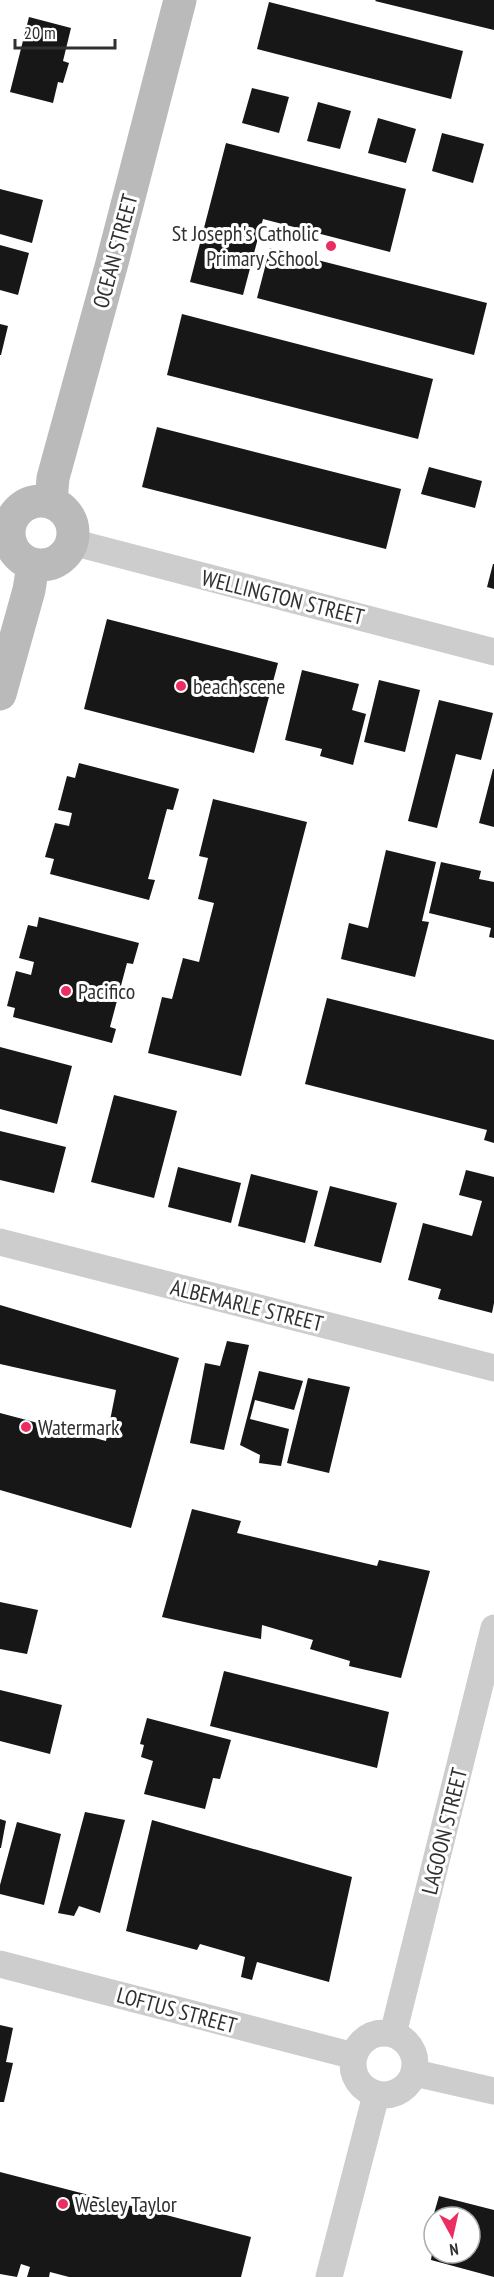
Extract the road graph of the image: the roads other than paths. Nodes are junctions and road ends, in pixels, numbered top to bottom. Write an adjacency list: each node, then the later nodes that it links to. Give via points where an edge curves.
1 (180, 0): 2 (street, OCEAN STREET, via 53,478)
2 (51, 502): 3 (street, via 30,502); 4 (street, via 67,514 74,532)
3 (5, 522): 5 (street, via 15,554)
4 (72, 542): 5 (street, via 62,559 53,564); 6 (street, WELLINGTON STREET)
5 (33, 565): 7 (street)
6 (494, 652)
7 (0, 694)
8 (0, 1242): 9 (street, ALBEMARLE STREET)
9 (494, 1368)
10 (494, 1628): 12 (street, LAGOON STREET)
11 (0, 1964): 13 (street, LOFTUS STREET)
12 (393, 2034): 13 (street, via 369,2037); 14 (street, via 412,2049)
13 (354, 2056): 16 (street, via 357,2080)
14 (415, 2073): 15 (street); 16 (street, via 400,2092)
15 (494, 2091)
16 (376, 2095): 17 (street)
17 (329, 2277)

